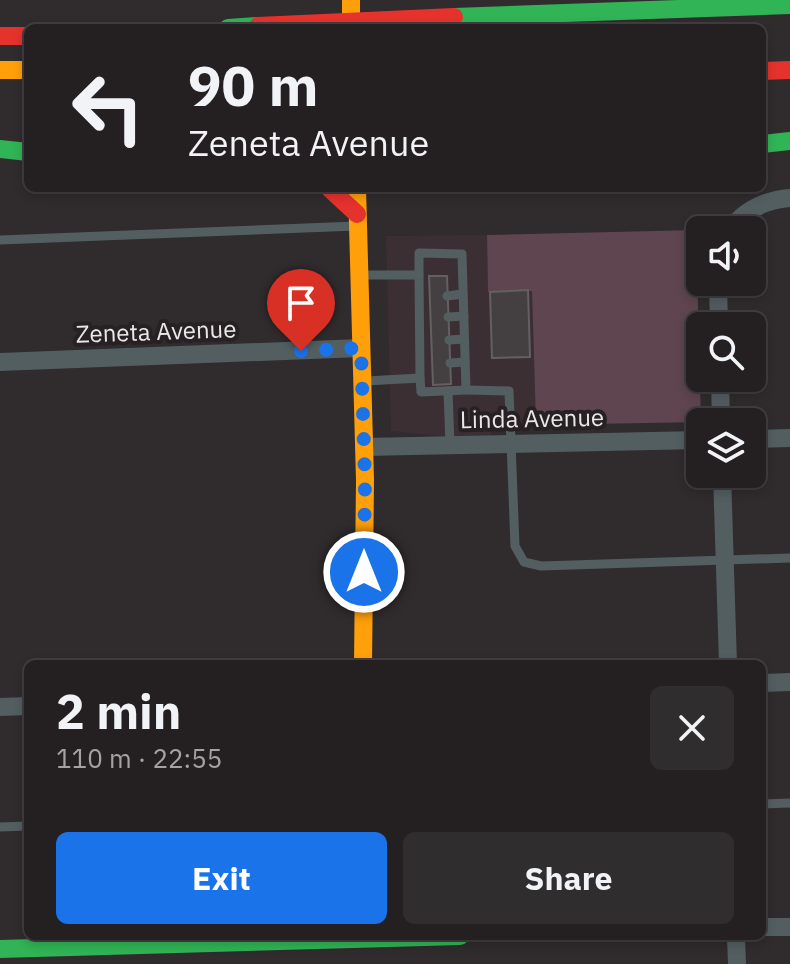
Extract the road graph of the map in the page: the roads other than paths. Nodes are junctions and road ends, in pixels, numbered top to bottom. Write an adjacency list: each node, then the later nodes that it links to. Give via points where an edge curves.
1 (351, 0): 5 (main road)
2 (386, 0): 6 (main road)
3 (790, 5): 4 (main road, bridge)
4 (302, 24)
5 (351, 24)
6 (386, 24)
7 (0, 36): 8 (main road)
8 (24, 36)
9 (0, 70): 10 (main road)
10 (24, 70)
11 (790, 70): 12 (main road)
12 (766, 71)
13 (790, 141): 14 (main road)
14 (766, 144)
15 (0, 149): 16 (main road)
16 (24, 152)
17 (333, 192): 21 (main road)
18 (357, 192): 21 (main road)
19 (790, 198): 20 (street, via 767,202)
20 (742, 216)
21 (358, 220): 22 (lane); 23 (main road)
22 (0, 240)
23 (359, 275): 24 (lane); 35 (main road)
24 (419, 275): 25 (lane, via 419,253 462,254); 30 (lane, via 424,296)
25 (463, 294): 26 (lane); 27 (lane)
26 (447, 296)
27 (464, 316): 28 (lane); 31 (lane)
28 (448, 317)
29 (430, 319): 30 (lane)
30 (419, 320): 34 (lane)
31 (464, 339): 32 (lane); 37 (lane)
32 (449, 340)
33 (431, 342): 34 (lane)
34 (420, 343): 39 (lane)
35 (361, 348): 36 (street, Zeneta Avenue); 42 (main road)
36 (0, 362)
37 (465, 362): 38 (lane); 43 (lane)
38 (450, 363)
39 (420, 364): 40 (lane); 41 (lane)
40 (432, 364)
41 (420, 378): 42 (lane); 44 (lane, via 421,392)
42 (362, 381): 50 (main road)
43 (466, 390): 44 (lane); 48 (lane, via 509,391)
44 (448, 391): 49 (lane)
45 (790, 438): 46 (street)
46 (766, 439)
47 (686, 440): 48 (street, Linda Avenue)
48 (510, 444): 49 (street, Linda Avenue); 53 (lane, via 515,546 524,562 541,566)
49 (450, 445): 50 (street, Linda Avenue)
50 (364, 447): 54 (main road)
51 (722, 488): 53 (street)
52 (790, 558): 53 (lane)
53 (725, 560): 55 (street)
54 (363, 660)
55 (728, 660)
56 (790, 682): 57 (street)
57 (766, 683)
58 (24, 706): 59 (street)
59 (0, 707)
60 (790, 803): 61 (lane)
61 (766, 804)
62 (24, 826): 63 (lane)
63 (0, 827)
64 (766, 927): 65 (street)
65 (790, 927)
66 (401, 940): 68 (main road)
67 (736, 940): 70 (street)
68 (371, 942): 69 (main road)
69 (0, 949)
70 (737, 964)

